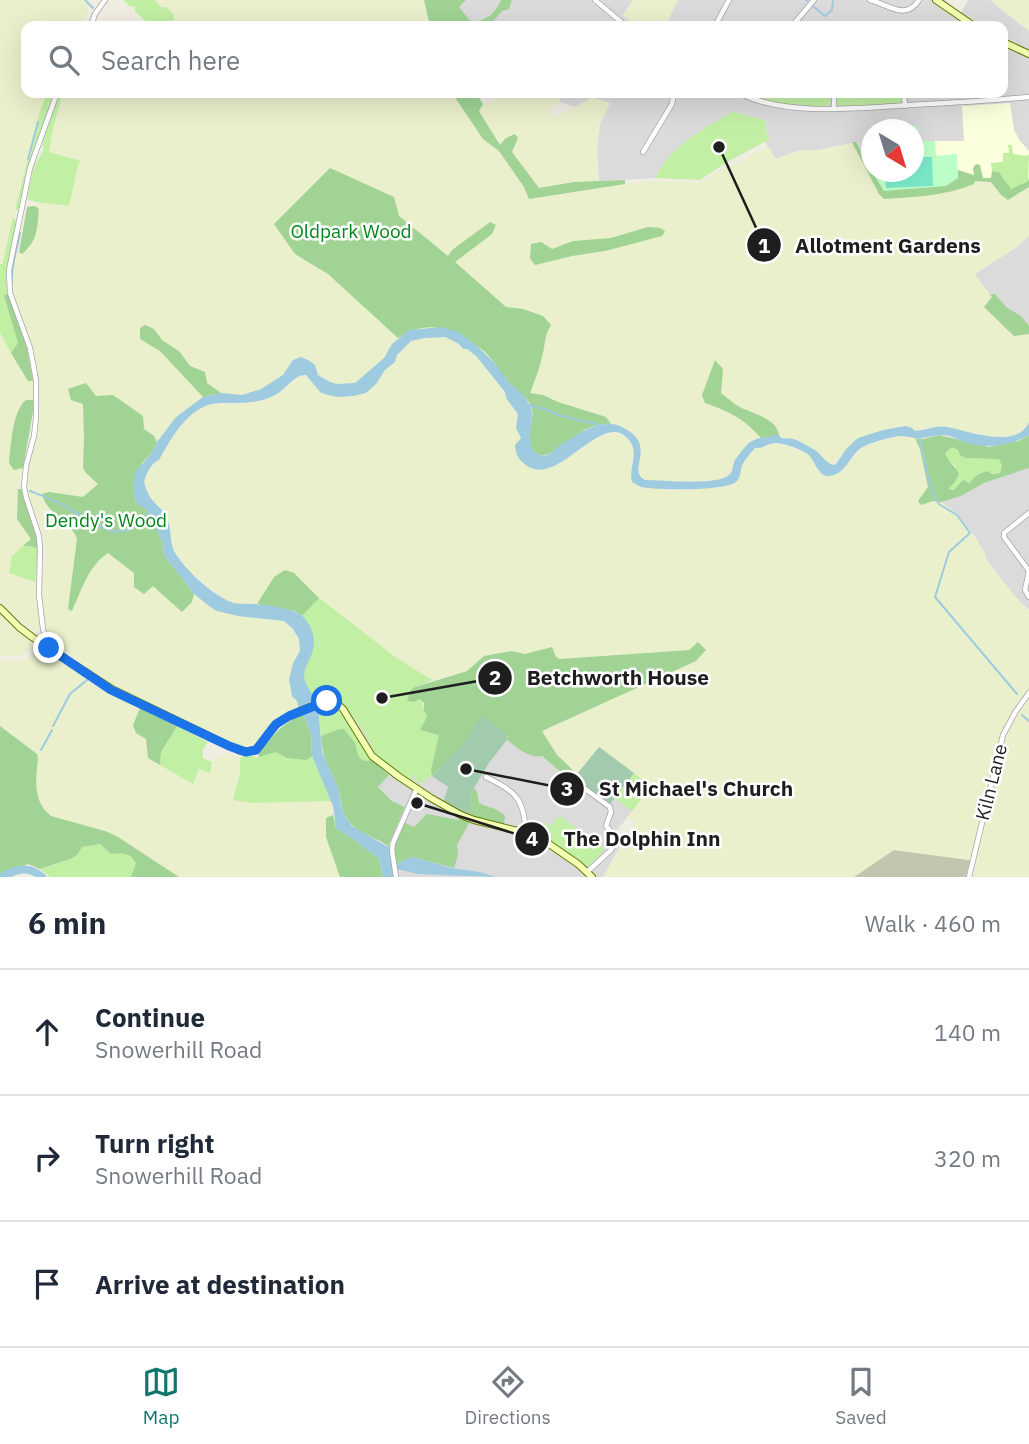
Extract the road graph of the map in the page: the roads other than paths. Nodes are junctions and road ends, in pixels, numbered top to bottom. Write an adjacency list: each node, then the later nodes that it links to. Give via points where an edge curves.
1 (105, 0): 8 (street)
2 (595, 0): 9 (street)
3 (729, 0): 10 (street)
4 (814, 0): 11 (street)
5 (870, 0): 6 (street, via 904,11)
6 (919, 0)
7 (936, 0): 12 (street)
8 (93, 21)
9 (620, 21)
10 (718, 21)
11 (796, 21)
12 (967, 21)
13 (1008, 44): 14 (street)
14 (1029, 54)
15 (1029, 97): 22 (street)
16 (55, 98): 30 (street, via 30,168 9,270 10,293 36,380 34,436 24,487 39,537)
17 (674, 98): 25 (street)
18 (754, 98): 24 (street, via 774,104)
19 (834, 98): 24 (street)
20 (904, 98): 23 (street)
21 (965, 98): 22 (street)
22 (965, 102): 23 (street)
23 (905, 106): 24 (street)
24 (834, 108)
25 (643, 152)
26 (1029, 513): 27 (street, via 1004,534)
27 (1029, 571): 28 (street, via 1025,590)
28 (1029, 597)
29 (0, 608): 31 (street)
30 (43, 629): 31 (street); 32 (street)
31 (32, 637): 32 (street)
32 (49, 648): 36 (street, via 111,690 246,752 256,750 276,724 320,703 335,702 372,756)
33 (1029, 693): 40 (street, Kiln Lane, via 1003,734)
34 (486, 777): 37 (street, via 509,788 516,797 523,807)
35 (570, 787): 38 (street, via 577,783 610,807 606,826 617,838)
36 (417, 789): 37 (street, via 461,815); 39 (street, via 393,843)
37 (526, 833): 38 (street)
38 (589, 874)
39 (396, 877)
40 (969, 877)

